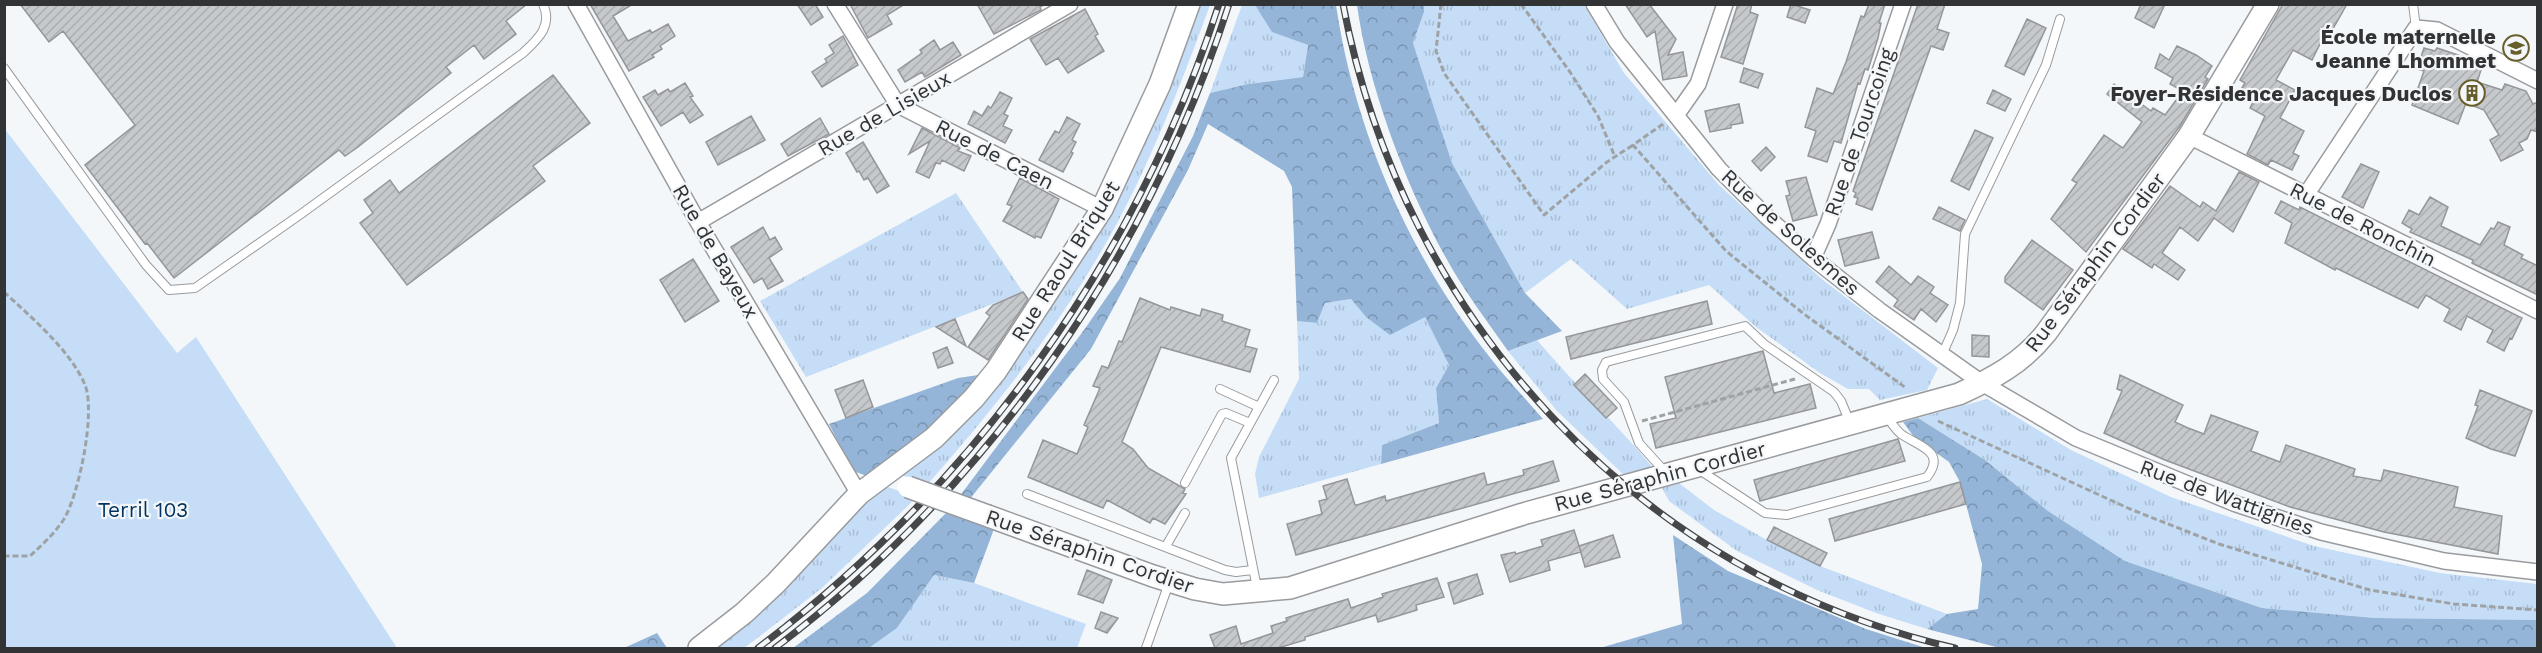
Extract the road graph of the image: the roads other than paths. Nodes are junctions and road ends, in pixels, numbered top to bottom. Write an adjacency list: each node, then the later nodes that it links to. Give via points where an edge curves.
1 (543, 4): 13 (lane, via 546,27 523,53 195,288 181,290 169,290 146,265)
2 (576, 4): 20 (street, Rue de Bayeux)
3 (835, 4): 15 (street)
4 (1070, 4): 15 (street, Rue de Lisieux)
5 (1189, 4): 19 (street, Rue Raoul Briquet, via 1156,95)
6 (1594, 4): 16 (street, Rue de Solesmes, via 1617,42)
7 (1725, 4): 16 (street, via 1698,84)
8 (1903, 4): 21 (street, Rue de Tourcoing)
9 (2268, 4): 17 (street, Rue Séraphin Cordier)
10 (2413, 4): 12 (lane)
11 (2060, 20): 23 (lane, via 2046,65 1965,234 1960,303)
12 (2416, 28): 14 (street, via 2438,30); 18 (street)
13 (4, 68)
14 (2538, 81)
15 (898, 105): 19 (street, Rue de Caen); 20 (street, Rue de Lisieux)
16 (1677, 114): 21 (street, Rue de Solesmes, via 1719,169)
17 (2189, 136): 18 (street, Rue de Ronchin); 25 (street, Rue Séraphin Cordier, via 2034,348)
18 (2306, 195): 22 (street, Rue de Ronchin)
19 (1102, 209): 33 (street, Rue Raoul Briquet, via 996,371 974,398 934,438)
20 (698, 222): 35 (street, Rue de Bayeux)
21 (1813, 258): 23 (street, Rue de Solesmes)
22 (2538, 311)
23 (1942, 355): 25 (street, Rue de Wattignies)
24 (1274, 380): 27 (lane)
25 (1982, 384): 28 (street, Rue Séraphin Cordier); 40 (street, Rue de Wattignies, via 2076,438 2236,504 2321,532 2444,561)
26 (1220, 389): 27 (lane)
27 (1259, 407): 29 (lane)
28 (1884, 415): 30 (street, Rue Séraphin Cordier); 31 (lane, via 1900,433 1931,454 1934,461 1927,477 1775,515 1765,513)
29 (1250, 423): 34 (lane, via 1222,414); 39 (lane, via 1231,458)
30 (1850, 424): 31 (street, Rue Séraphin Cordier); 32 (lane, via 1834,392 1764,344 1745,326 1606,362 1603,379 1624,402 1639,443)
31 (1694, 467): 32 (street, Rue Séraphin Cordier)
32 (1667, 474): 42 (street, Rue Séraphin Cordier, via 1523,514 1290,588)
33 (882, 478): 35 (street, Rue Raoul Briquet); 41 (street, Rue Séraphin Cordier, bridge)
34 (1185, 483)
35 (859, 494): 43 (street, Rue Raoul Briquet, via 776,583)
36 (1027, 494): 38 (lane)
37 (1185, 513): 38 (lane)
38 (1167, 546): 39 (lane, via 1225,570)
39 (1252, 570): 42 (lane)
40 (2538, 572)
41 (1170, 582): 42 (street, Rue Séraphin Cordier, via 1223,594); 44 (lane)
42 (1258, 592)
43 (699, 648)
44 (1146, 648)

